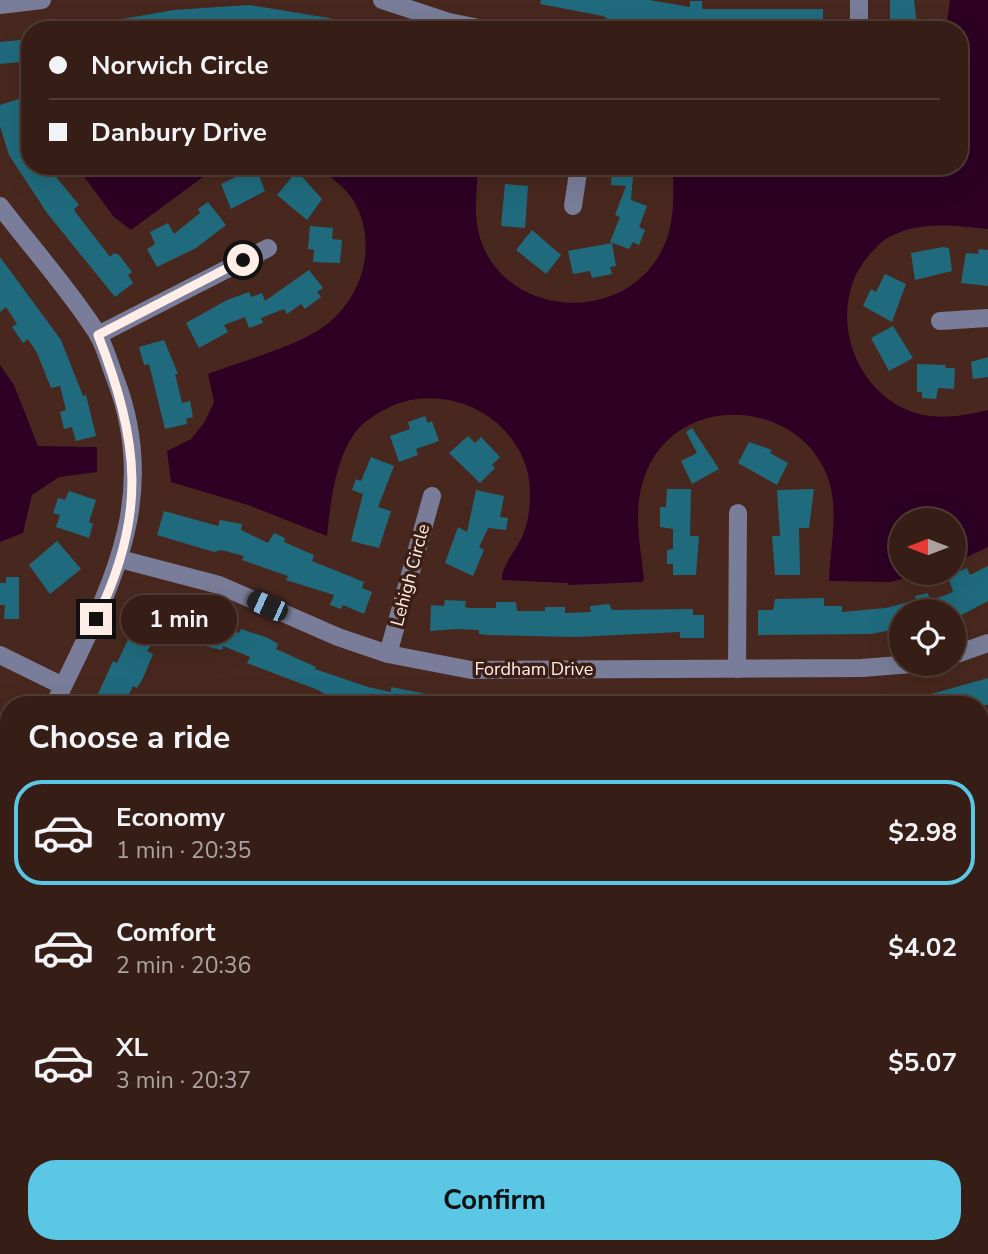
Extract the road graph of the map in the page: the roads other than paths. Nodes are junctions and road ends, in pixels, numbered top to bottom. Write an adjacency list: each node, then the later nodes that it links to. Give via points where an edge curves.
1 (42, 0): 4 (street)
2 (382, 0): 5 (street)
3 (859, 0): 6 (street)
4 (0, 5)
5 (446, 21)
6 (859, 21)
7 (578, 175): 9 (street)
8 (0, 206): 13 (street)
9 (573, 206)
10 (268, 248): 13 (street)
11 (988, 318): 12 (street)
12 (940, 321)
13 (98, 335): 16 (street, via 123,403 131,453 130,510)
14 (432, 496): 19 (street, Lehigh Circle)
15 (738, 513): 22 (street)
16 (120, 559): 19 (street, Fordham Drive, via 219,585); 23 (street, via 107,597)
17 (988, 643): 18 (street)
18 (966, 651)
19 (388, 654): 22 (street, Fordham Drive, via 471,670)
20 (0, 655): 23 (street)
21 (889, 664): 22 (street, Fordham Drive)
22 (737, 669)
23 (63, 686): 24 (street)
24 (58, 696)

